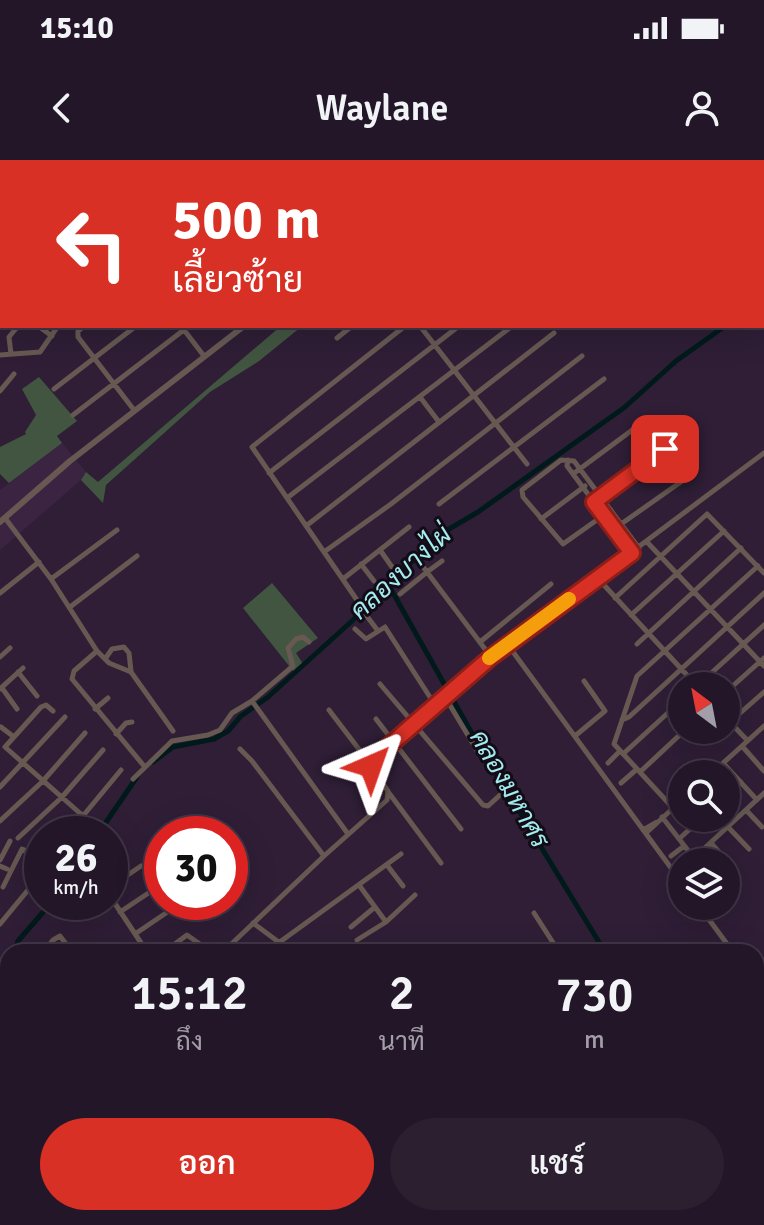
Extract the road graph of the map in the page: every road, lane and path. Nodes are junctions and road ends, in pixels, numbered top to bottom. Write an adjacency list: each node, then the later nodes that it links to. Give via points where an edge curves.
1 (16, 328): 18 (street, via 10,335)
2 (41, 328): 15 (street)
3 (57, 328): 15 (street)
4 (82, 328): 22 (street, via 77,333)
5 (133, 328): 22 (street)
6 (184, 328): 26 (street)
7 (186, 328): 20 (street)
8 (241, 328): 20 (street)
9 (350, 328): 16 (street)
10 (402, 328): 41 (street, via 253,444)
11 (421, 328): 17 (street)
12 (456, 328): 17 (street)
13 (509, 328): 23 (street)
14 (554, 333): 29 (street)
15 (52, 336): 18 (street, via 40,352)
16 (337, 338)
17 (434, 345): 23 (street); 41 (street)
18 (11, 354): 19 (street)
19 (0, 355)
20 (204, 356): 31 (street)
21 (582, 356): 34 (street)
22 (94, 358): 26 (street); 27 (street)
23 (454, 371): 29 (street); 30 (street)
24 (14, 374): 28 (street)
25 (604, 379): 35 (street)
26 (114, 383): 31 (street); 32 (street)
27 (54, 389)
28 (0, 391)
29 (473, 396): 33 (street); 34 (street)
30 (420, 397): 33 (street); 46 (street)
31 (134, 410): 52 (street)
32 (73, 415)
33 (439, 422): 54 (street)
34 (494, 422): 35 (street); 63 (street)
35 (514, 446): 39 (street); 48 (street)
36 (665, 449): 40 (street, via 639,425); 45 (street); 53 (street, via 685,470 685,479)
37 (764, 453): 59 (street)
38 (568, 460): 40 (street); 42 (street); 51 (street, via 522,490)
39 (527, 464)
40 (580, 469): 42 (street); 43 (street)
41 (269, 473): 46 (street)
42 (573, 474): 44 (street)
43 (590, 482): 44 (street); 45 (street)
44 (583, 487): 47 (street); 51 (street)
45 (601, 496): 47 (street); 49 (street)
46 (287, 498): 54 (street)
47 (594, 502): 50 (street)
48 (439, 504)
49 (611, 510): 50 (street); 53 (street)
50 (604, 515): 51 (street, via 563,544); 56 (street)
51 (541, 519)
52 (2, 520): 69 (street)
53 (621, 524): 56 (street); 60 (street)
54 (306, 526): 63 (street)
55 (409, 527): 62 (street)
56 (614, 529): 64 (street)
57 (117, 530): 76 (street)
58 (724, 531): 61 (street); 65 (street, via 707,514); 74 (street)
59 (649, 540): 60 (street); 65 (street)
60 (639, 548): 64 (street)
61 (741, 548): 71 (street); 81 (street)
62 (380, 550): 70 (street); 72 (street)
63 (324, 552): 77 (street)
64 (632, 553): 100 (street)
65 (662, 554): 74 (street); 85 (street)
66 (137, 556): 87 (street)
67 (418, 560): 73 (street)
68 (442, 561): 73 (street)
69 (39, 562): 76 (street); 82 (street)
70 (361, 564): 77 (street); 78 (street)
71 (758, 566): 75 (street); 88 (street)
72 (392, 567)
73 (427, 572): 84 (street); 97 (street)
74 (678, 573): 81 (street); 90 (street)
75 (764, 573)
76 (51, 579): 87 (street)
77 (343, 579): 86 (street)
78 (374, 581)
79 (551, 584): 97 (street)
80 (603, 584): 85 (street)
81 (695, 590): 88 (street); 95 (street)
82 (0, 593)
83 (764, 593): 92 (street)
84 (400, 594)
85 (615, 598): 90 (street)
86 (359, 603)
87 (70, 607): 102 (street)
88 (711, 608): 92 (street); 103 (street)
89 (366, 615): 94 (street)
90 (631, 615): 95 (street)
91 (764, 625): 99 (street)
92 (727, 626): 99 (street); 108 (street)
93 (355, 629): 94 (street, via 366,639)
94 (378, 631): 119 (street, via 385,627)
95 (649, 633): 98 (street); 103 (street)
96 (309, 642): 118 (street, via 303,637 292,642 288,648 293,666)
97 (480, 642): 105 (street)
98 (637, 644)
99 (744, 644): 107 (street); 108 (street, via 697,686)
100 (507, 645): 105 (street); 138 (street)
101 (10, 648): 104 (street)
102 (97, 651): 106 (street); 121 (street, via 72,676)
103 (665, 651): 108 (street); 128 (street, via 637,676)
104 (0, 657)
105 (491, 657): 115 (street)
106 (105, 659): 109 (street); 109 (street, via 112,649 124,647)
107 (763, 662): 111 (street)
108 (680, 668): 128 (street)
109 (131, 672): 133 (street)
110 (584, 681): 138 (street, via 605,711)
111 (740, 681)
112 (380, 684): 130 (street)
113 (1, 689): 116 (street, via 21,670); 120 (street)
114 (764, 692): 124 (street)
115 (449, 694): 119 (street); 148 (street)
116 (37, 696)
117 (108, 698): 121 (street)
118 (254, 704): 154 (street, via 232,713 217,732 172,741); 181 (street)
119 (435, 705): 130 (street)
120 (17, 709)
121 (95, 709): 137 (street)
122 (329, 710): 153 (street)
123 (53, 711): 139 (street, via 41,707)
124 (740, 711)
125 (668, 712): 149 (street)
126 (65, 717): 152 (street)
127 (376, 719): 142 (street)
128 (621, 720): 149 (street, via 613,742)
129 (132, 722): 137 (street)
130 (414, 723): 142 (street); 165 (street, via 484,806)
131 (764, 726): 134 (street)
132 (1, 727): 139 (street)
133 (173, 731)
134 (758, 731): 140 (street); 141 (street)
135 (85, 733): 159 (street)
136 (740, 733): 141 (street)
137 (116, 734): 154 (street)
138 (575, 736): 177 (street)
139 (14, 737): 146 (street)
140 (764, 738)
141 (747, 740): 144 (street)
142 (394, 741): 153 (street); 176 (street)
143 (669, 744): 156 (street)
144 (742, 746): 150 (street); 157 (street)
145 (240, 749): 193 (street)
146 (3, 750): 152 (street)
147 (103, 750): 166 (street)
148 (478, 752)
149 (622, 753): 151 (street); 156 (street)
150 (726, 760)
151 (608, 763)
152 (24, 764): 159 (street); 162 (street)
153 (371, 765): 163 (street)
154 (144, 766): 158 (street)
155 (121, 770): 171 (street)
156 (638, 770): 161 (street); 168 (street)
157 (764, 771)
158 (133, 779)
159 (43, 781): 166 (street); 174 (street)
160 (741, 782): 167 (street)
161 (621, 783)
162 (0, 787)
163 (389, 793): 181 (street, via 385,803); 195 (street)
164 (764, 794): 167 (street)
165 (500, 795)
166 (62, 797): 171 (street); 182 (street)
167 (757, 800): 169 (street)
168 (668, 803)
169 (746, 810): 172 (street); 175 (street)
170 (668, 812): 173 (street)
171 (82, 815)
172 (740, 816)
173 (660, 819): 177 (street); 183 (street)
174 (0, 821)
175 (762, 827)
176 (461, 829)
177 (645, 832): 196 (street)
178 (687, 832): 183 (street)
179 (722, 832): 185 (street)
180 (733, 832): 190 (street)
181 (348, 834): 193 (street)
182 (18, 838)
183 (679, 839): 186 (street)
184 (10, 841): 194 (street)
185 (711, 842): 188 (street); 189 (street)
186 (684, 846): 187 (street)
187 (681, 848)
188 (706, 848)
189 (716, 848)
190 (749, 849)
191 (24, 850): 202 (street)
192 (401, 854): 197 (street)
193 (324, 856): 211 (street)
194 (0, 860)
195 (441, 863)
196 (668, 864)
197 (387, 865): 200 (street); 201 (street)
198 (141, 866): 199 (street)
199 (128, 875)
200 (359, 885): 205 (street); 216 (street)
201 (403, 886)
202 (3, 887)
203 (24, 895): 212 (street)
204 (415, 895): 210 (street)
205 (375, 907): 210 (street); 213 (street)
206 (534, 913): 223 (street)
207 (125, 920): 214 (street)
208 (156, 920): 214 (street)
209 (709, 920): 224 (street)
210 (386, 922): 215 (street)
211 (253, 923): 216 (street); 222 (street)
212 (0, 924)
213 (351, 927)
214 (135, 934): 219 (street)
215 (357, 940)
216 (279, 943)
217 (50, 944): 218 (street, via 60,936)
218 (66, 944)
219 (142, 944)
220 (175, 944): 221 (street, via 187,935)
221 (200, 944)
222 (231, 944)
223 (554, 944)
224 (727, 944)

